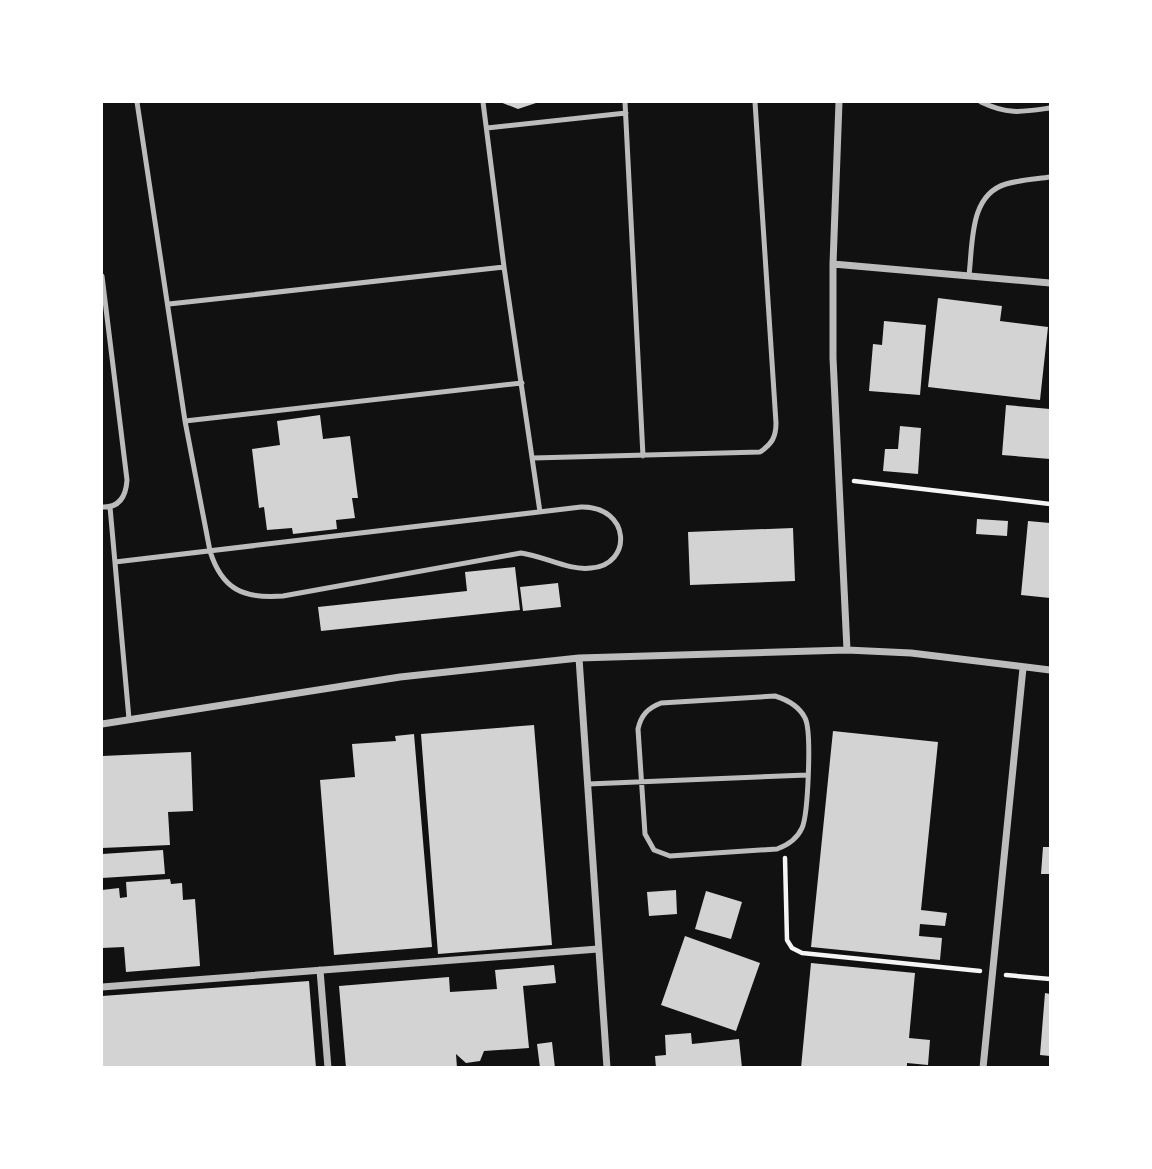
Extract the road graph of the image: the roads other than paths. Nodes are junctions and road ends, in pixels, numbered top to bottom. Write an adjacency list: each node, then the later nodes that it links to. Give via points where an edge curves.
1 (137, 102): 16 (lane)
2 (483, 102): 9 (lane)
3 (625, 102): 8 (lane)
4 (755, 102): 19 (lane, via 776,435 760,452)
5 (839, 102): 11 (street)
6 (981, 102): 7 (lane, via 1016,113)
7 (1051, 107)
8 (626, 113): 9 (lane); 19 (lane)
9 (487, 128): 12 (lane)
10 (1051, 177): 13 (lane, via 1004,184 989,193 978,207)
11 (833, 264): 13 (street); 26 (street)
12 (504, 267): 16 (lane); 17 (lane)
13 (969, 275): 15 (street)
14 (102, 276): 22 (lane, via 127,480 126,493)
15 (1051, 283)
16 (169, 304): 18 (lane)
17 (522, 383): 18 (lane); 20 (lane)
18 (185, 421): 24 (lane)
19 (643, 456): 20 (lane)
20 (533, 458): 23 (lane)
21 (102, 507): 22 (lane)
22 (110, 508): 25 (lane)
23 (540, 512): 24 (lane); 24 (lane, via 594,507 607,512 616,521 619,547 612,559 588,569 536,555 508,554 258,598 233,589 216,570)
24 (210, 551): 25 (lane)
25 (115, 562): 30 (lane)
26 (847, 650): 27 (street); 28 (street, via 911,653)
27 (579, 658): 30 (street, via 400,677); 34 (street)
28 (1023, 668): 29 (street); 40 (street)
29 (1051, 670)
30 (128, 719): 31 (street)
31 (102, 724)
32 (807, 775): 33 (lane); 33 (lane, via 803,826 785,846 670,856 654,850 645,834); 33 (lane, via 809,728 805,717 792,703 775,696 653,706 638,729)
33 (642, 782): 34 (lane)
34 (588, 784): 35 (street)
35 (598, 949): 36 (street); 39 (street)
36 (320, 970): 37 (street); 38 (street)
37 (102, 987)
38 (328, 1068)
39 (607, 1068)
40 (983, 1068)

